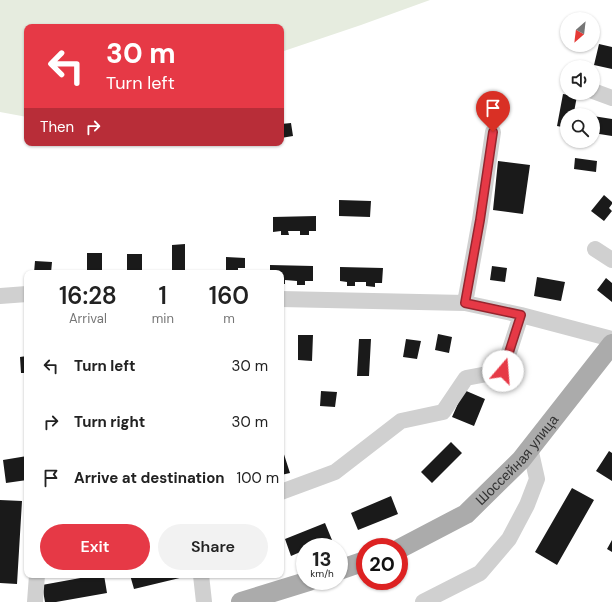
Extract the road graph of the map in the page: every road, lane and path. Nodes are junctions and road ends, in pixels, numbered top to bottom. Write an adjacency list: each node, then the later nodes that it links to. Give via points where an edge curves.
1 (600, 94): 2 (street)
2 (612, 98)
3 (493, 132): 9 (street)
4 (595, 249): 5 (street)
5 (612, 260)
6 (24, 294): 7 (street)
7 (0, 296)
8 (284, 299): 9 (street)
9 (465, 303): 10 (street)
10 (521, 315): 11 (street); 14 (street, via 503,371 466,378 443,412 401,421 335,472)
11 (612, 339)
12 (612, 344): 13 (main road, Шоссейная улица)
13 (530, 448): 15 (main road, Шоссейная улица, via 466,514); 22 (street, via 537,479 527,506 509,540 480,573)
14 (284, 491)
15 (408, 544)
16 (41, 578): 19 (street)
17 (201, 578): 20 (street)
18 (296, 585): 21 (main road)
19 (35, 602)
20 (204, 602)
21 (241, 602)
22 (423, 602)

